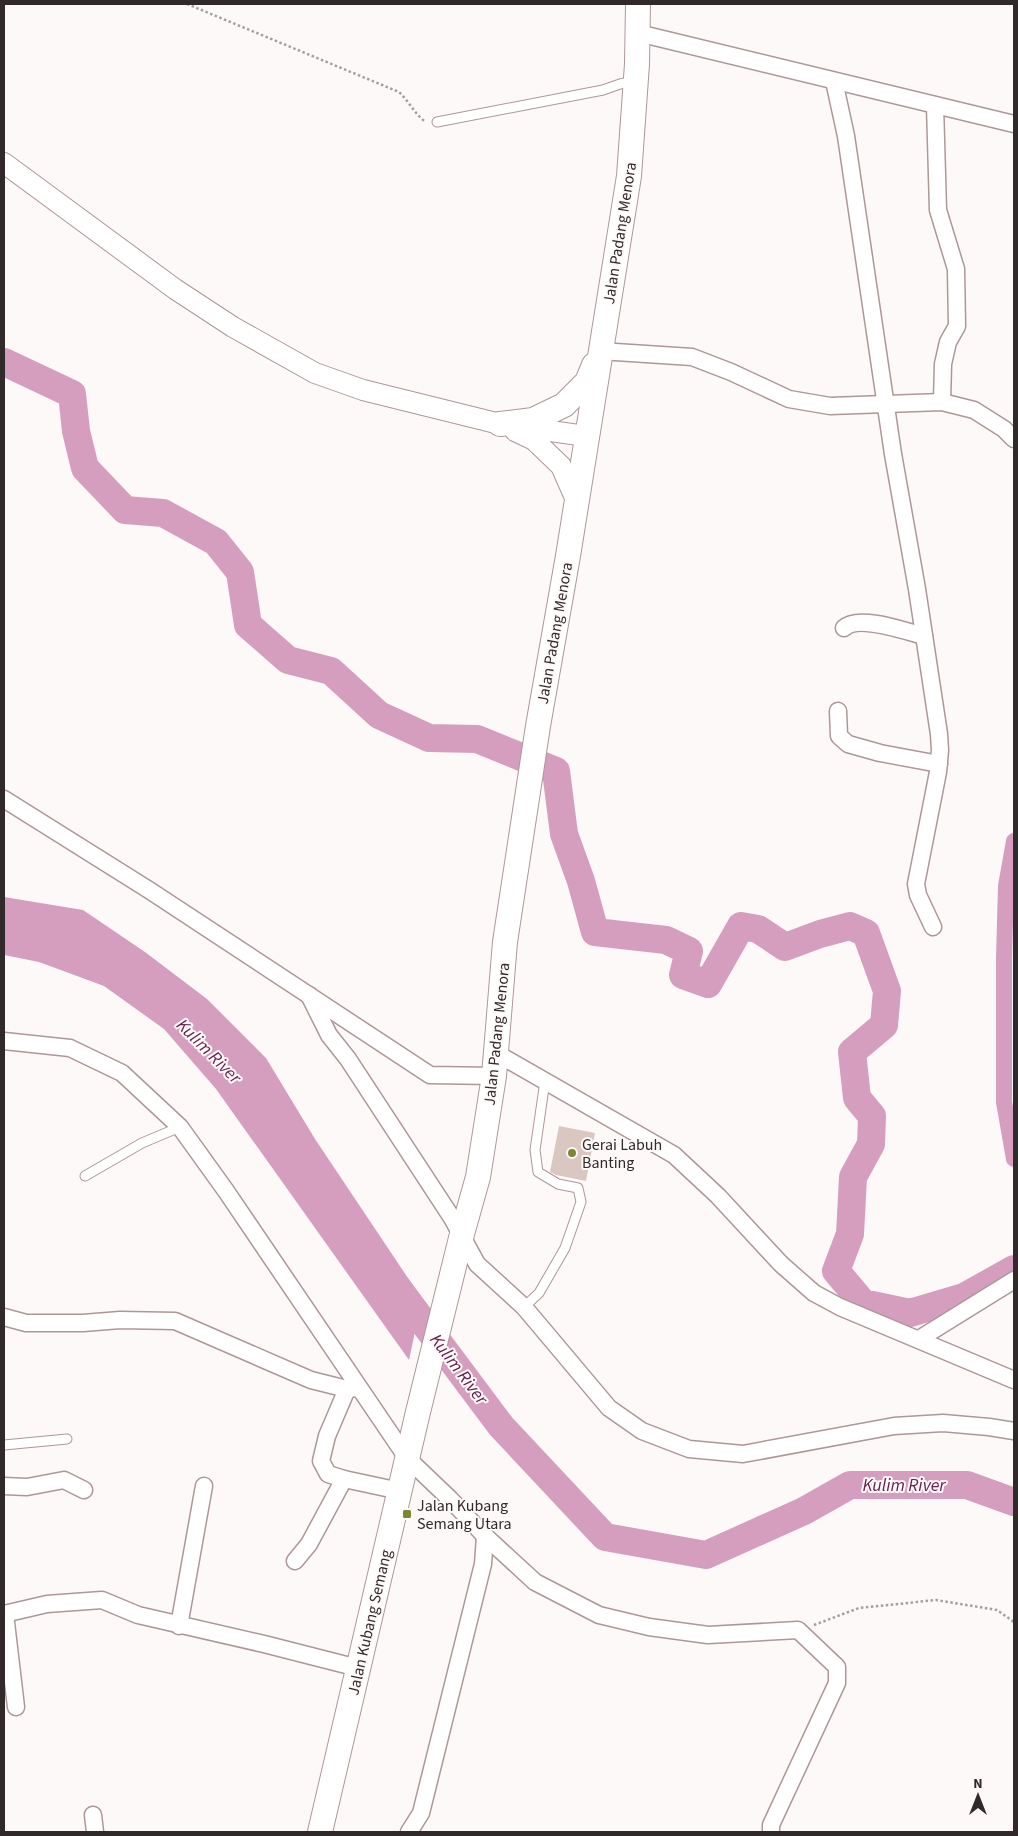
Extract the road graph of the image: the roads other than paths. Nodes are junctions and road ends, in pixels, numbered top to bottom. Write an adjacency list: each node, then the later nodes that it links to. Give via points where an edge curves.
1 (638, 4): 2 (main road, Jalan Padang Menora)
2 (638, 33): 3 (street); 4 (main road, Jalan Padang Menora)
3 (834, 80): 5 (street); 11 (street, via 846,136)
4 (636, 81): 6 (lane); 9 (main road, Jalan Padang Menora, via 629,176)
5 (935, 105): 7 (street); 10 (street, via 938,210 956,269 957,326 948,342 943,364)
6 (437, 122)
7 (1014, 124)
8 (4, 163): 12 (street, via 175,289 233,327 315,373 363,390)
9 (600, 351): 11 (street, via 692,357 789,399 830,406); 12 (main road, via 587,382 564,405 533,420); 13 (main road, Jalan Padang Menora)
10 (942, 402): 11 (street); 14 (street, via 974,410)
11 (886, 403): 17 (street)
12 (500, 424): 13 (street); 15 (street, via 534,440 561,466)
13 (586, 436): 15 (main road, Jalan Padang Menora)
14 (1014, 439)
15 (576, 500): 24 (main road, Jalan Padang Menora, via 506,942)
16 (844, 628): 17 (street, via 861,622)
17 (924, 636): 19 (street, via 939,734)
18 (838, 711): 19 (street, via 839,736 848,744)
19 (939, 764): 21 (street, via 916,884)
20 (4, 799): 22 (street)
21 (933, 927)
22 (309, 995): 25 (street, via 430,1075); 29 (street, via 330,1035)
23 (5, 1044): 27 (street, via 70,1048 122,1073)
24 (496, 1053): 25 (main road, Jalan Padang Menora); 26 (street)
25 (494, 1076): 29 (main road, Jalan Padang Menora, via 478,1177)
26 (545, 1081): 31 (lane, via 534,1150 538,1172 558,1184 578,1188 581,1202 565,1248 539,1294); 33 (street, via 674,1155 814,1294)
27 (180, 1127): 28 (lane, via 142,1142); 35 (street, via 226,1191)
28 (86, 1176)
29 (462, 1234): 31 (street, via 477,1264); 36 (main road, Jalan Padang Menora)
30 (1014, 1280): 33 (street)
31 (524, 1307): 37 (street, via 609,1408 642,1431 689,1449 743,1454 894,1426 944,1423)
32 (4, 1317): 35 (street, via 26,1324 120,1320 175,1322 311,1380)
33 (919, 1339): 34 (street)
34 (1014, 1380)
35 (353, 1388): 40 (street); 41 (street, via 327,1436 321,1461 328,1474)
36 (418, 1412): 40 (main road, Jalan Kubang Semang)
37 (1014, 1431)
38 (67, 1439): 39 (lane)
39 (4, 1445)
40 (407, 1458): 45 (main road, Jalan Kubang Semang); 46 (street)
41 (344, 1479): 45 (street); 47 (street, via 309,1544)
42 (4, 1486): 44 (street, via 27,1487 64,1480)
43 (204, 1486): 49 (street)
44 (84, 1490)
45 (400, 1491): 50 (main road, Jalan Kubang Semang)
46 (485, 1536): 55 (street, via 483,1564 420,1813); 56 (street, via 535,1582 598,1615 708,1635 798,1630 837,1667 837,1683)
47 (295, 1561)
48 (4, 1614): 49 (street, via 47,1604 102,1600 138,1615); 51 (street)
49 (179, 1626): 50 (street)
50 (358, 1668): 54 (main road, Jalan Kubang Semang)
51 (16, 1707)
52 (93, 1815): 53 (street)
53 (95, 1832)
54 (320, 1832)
55 (409, 1832)
56 (771, 1832)

